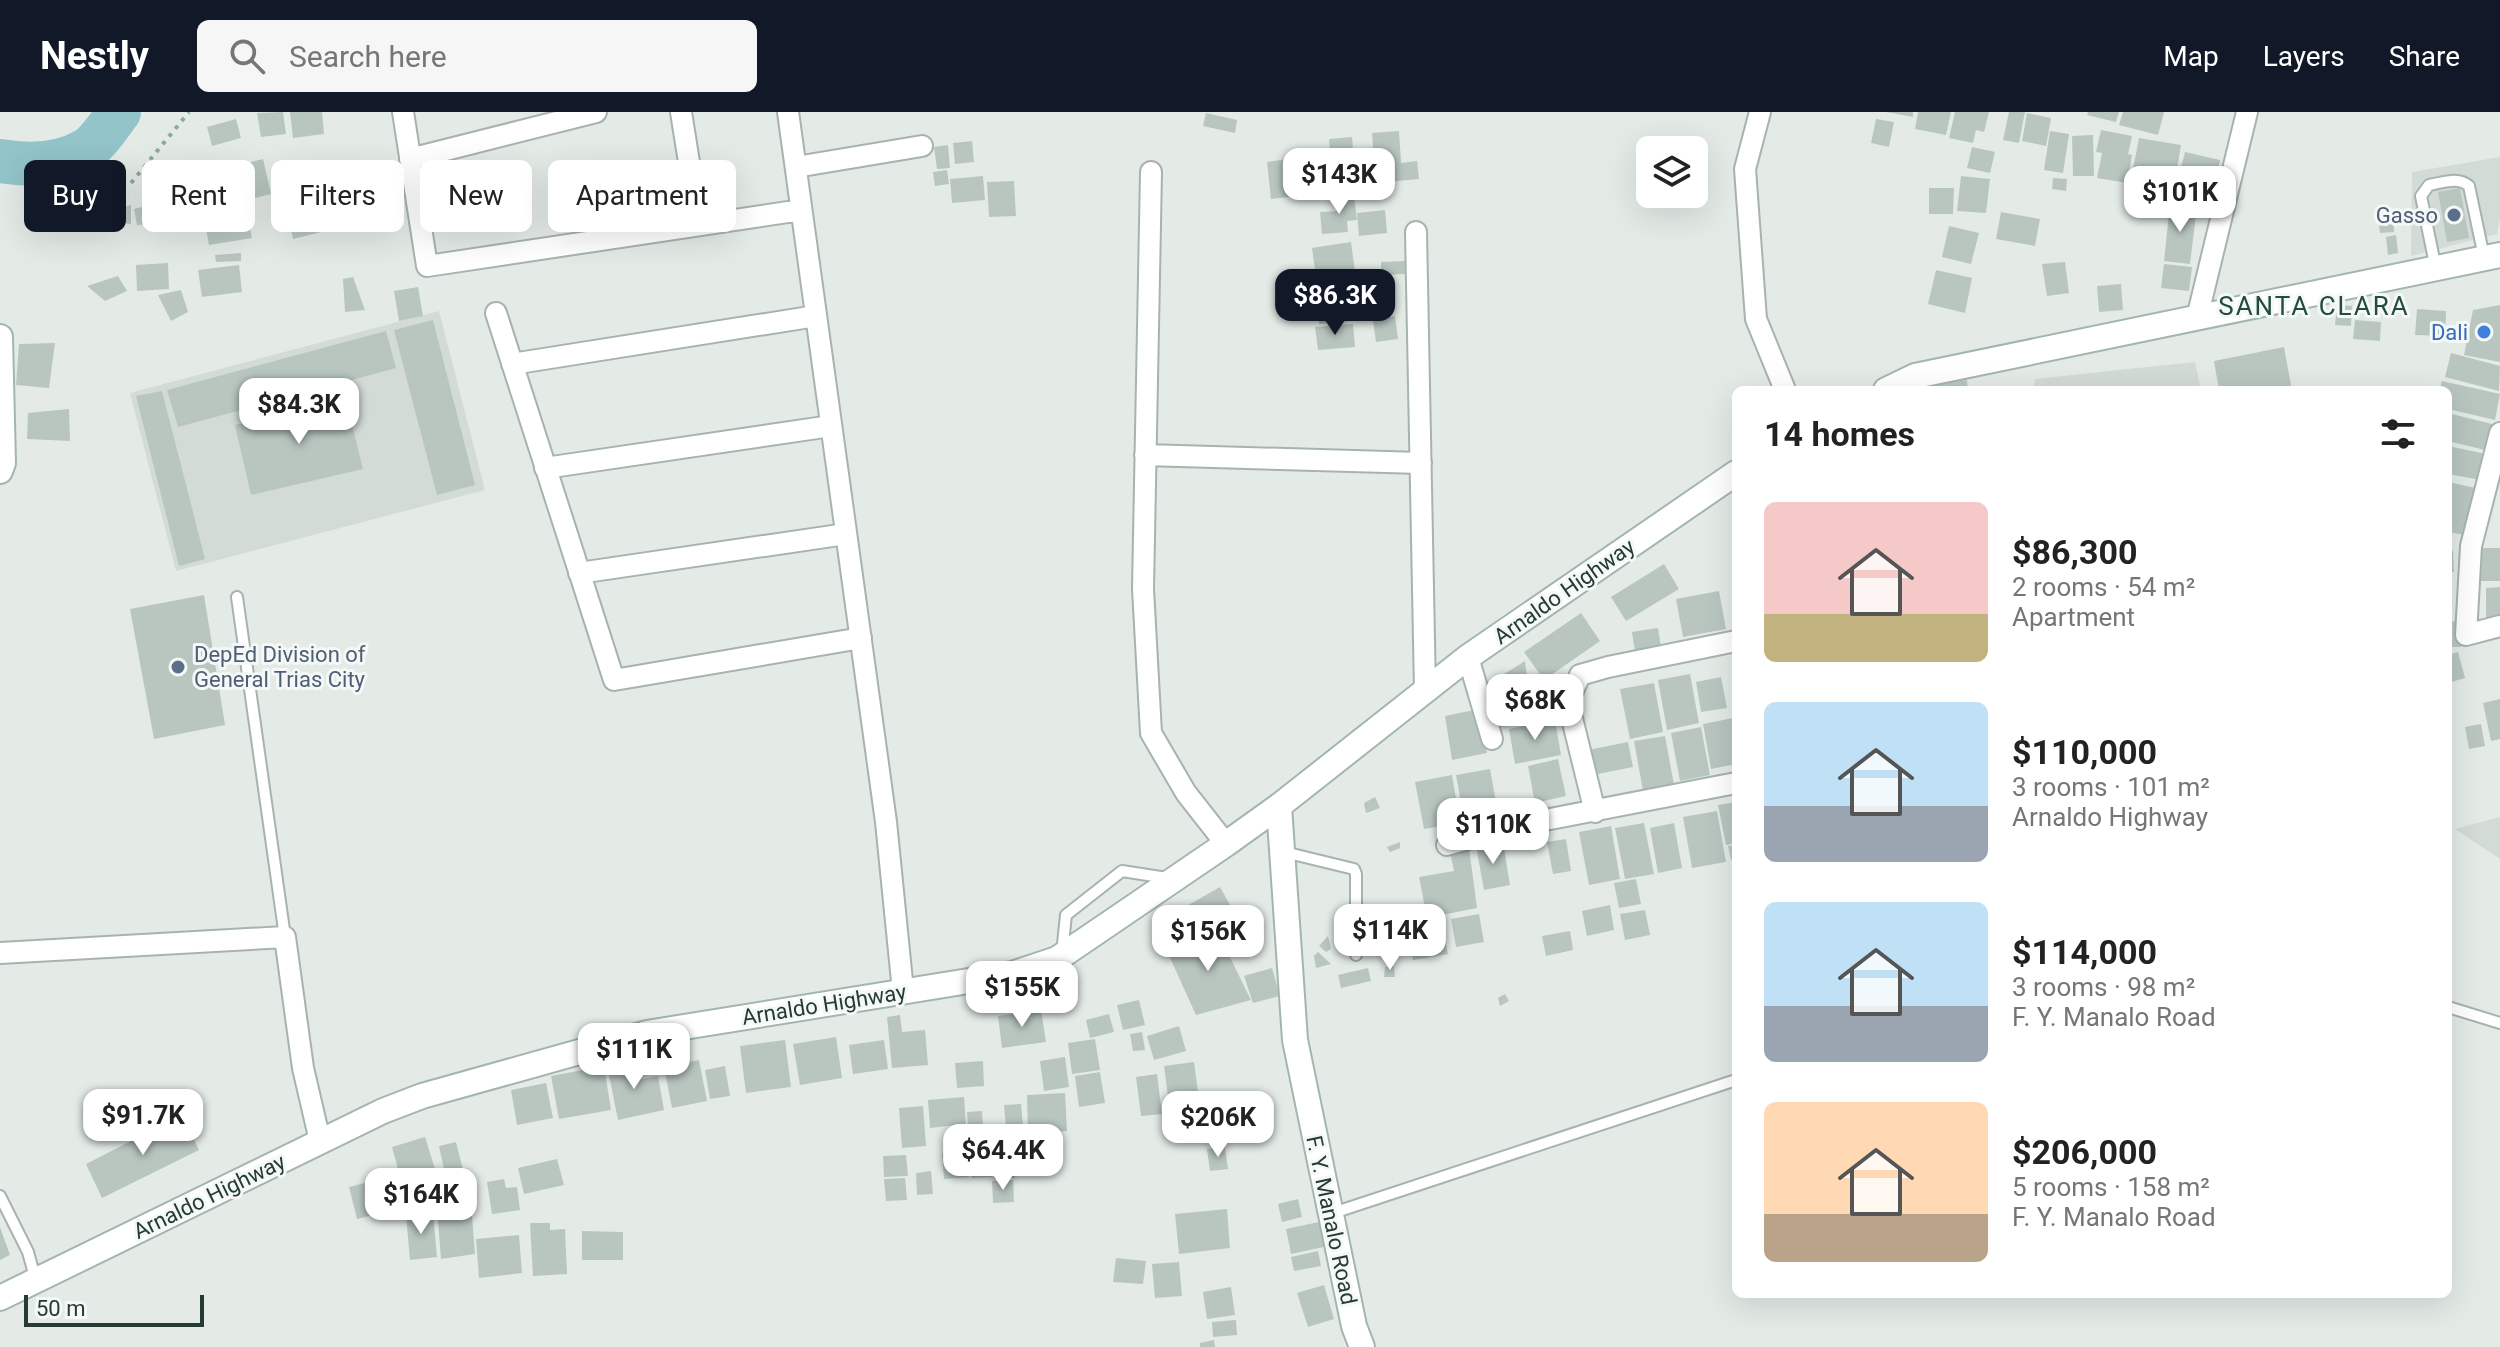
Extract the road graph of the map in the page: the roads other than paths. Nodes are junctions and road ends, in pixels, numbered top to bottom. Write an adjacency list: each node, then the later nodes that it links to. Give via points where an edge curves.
1 (403, 112): 8 (street)
2 (596, 112): 8 (street)
3 (681, 112): 9 (street)
4 (788, 112): 10 (street)
5 (1760, 112): 23 (street, via 1745,169 1756,319)
6 (2247, 112): 20 (street)
7 (922, 146): 10 (street)
8 (410, 159): 14 (street, via 427,266)
9 (689, 160)
10 (796, 167): 12 (street)
11 (1151, 172): 27 (street)
12 (801, 210): 13 (street); 19 (street)
13 (736, 220)
14 (653, 232)
15 (1416, 232): 28 (street)
16 (2492, 257): 17 (main road); 17 (lane, via 2469,186 2456,180 2429,185 2421,196)
17 (2436, 269): 20 (main road)
18 (496, 313): 22 (street)
19 (816, 316): 22 (street); 25 (street)
20 (2197, 318): 24 (main road, via 1915,376)
21 (0, 337): 30 (main road)
22 (512, 364): 29 (street)
23 (1783, 386)
24 (1894, 386)
25 (831, 426): 29 (street); 32 (street)
26 (2500, 433): 35 (street, via 2471,546 2466,635)
27 (1145, 455): 28 (street); 44 (street, via 1143,589 1151,733 1186,793)
28 (1421, 463): 39 (street)
29 (545, 468): 33 (street)
30 (0, 471)
31 (1732, 476): 38 (main road, Arnaldo Highway)
32 (846, 534): 33 (street); 36 (street)
33 (579, 573): 36 (street, via 614,680)
34 (237, 597): 48 (lane)
35 (2500, 626)
36 (861, 638): 52 (street)
37 (1732, 642): 43 (street, via 1580,675 1568,702)
38 (1468, 657): 39 (main road, Arnaldo Highway); 40 (street)
39 (1425, 691): 42 (main road, Arnaldo Highway)
40 (1492, 739)
41 (1732, 784): 43 (street)
42 (1279, 806): 44 (main road, Arnaldo Highway); 46 (main road, F. Y. Manalo Road)
43 (1595, 812): 45 (street)
44 (1226, 844): 47 (main road, Arnaldo Highway)
45 (1447, 845)
46 (1282, 852): 51 (lane, via 1354,869); 58 (main road, F. Y. Manalo Road, via 1295,1040)
47 (1173, 879): 50 (main road, Arnaldo Highway); 50 (lane, via 1122,871 1066,915)
48 (285, 937): 49 (street); 56 (street, via 303,1068)
49 (0, 953)
50 (1062, 955): 52 (main road, Arnaldo Highway, via 1012,974)
51 (1356, 955)
52 (903, 991): 56 (main road, Arnaldo Highway, via 647,1033 422,1096)
53 (2452, 1008): 54 (lane)
54 (2500, 1023)
55 (1732, 1081): 58 (lane)
56 (320, 1141): 59 (main road, Arnaldo Highway)
57 (0, 1196): 59 (lane)
58 (1331, 1214): 61 (main road, F. Y. Manalo Road)
59 (36, 1281): 60 (main road, Arnaldo Highway)
60 (0, 1298)
61 (1362, 1347)

